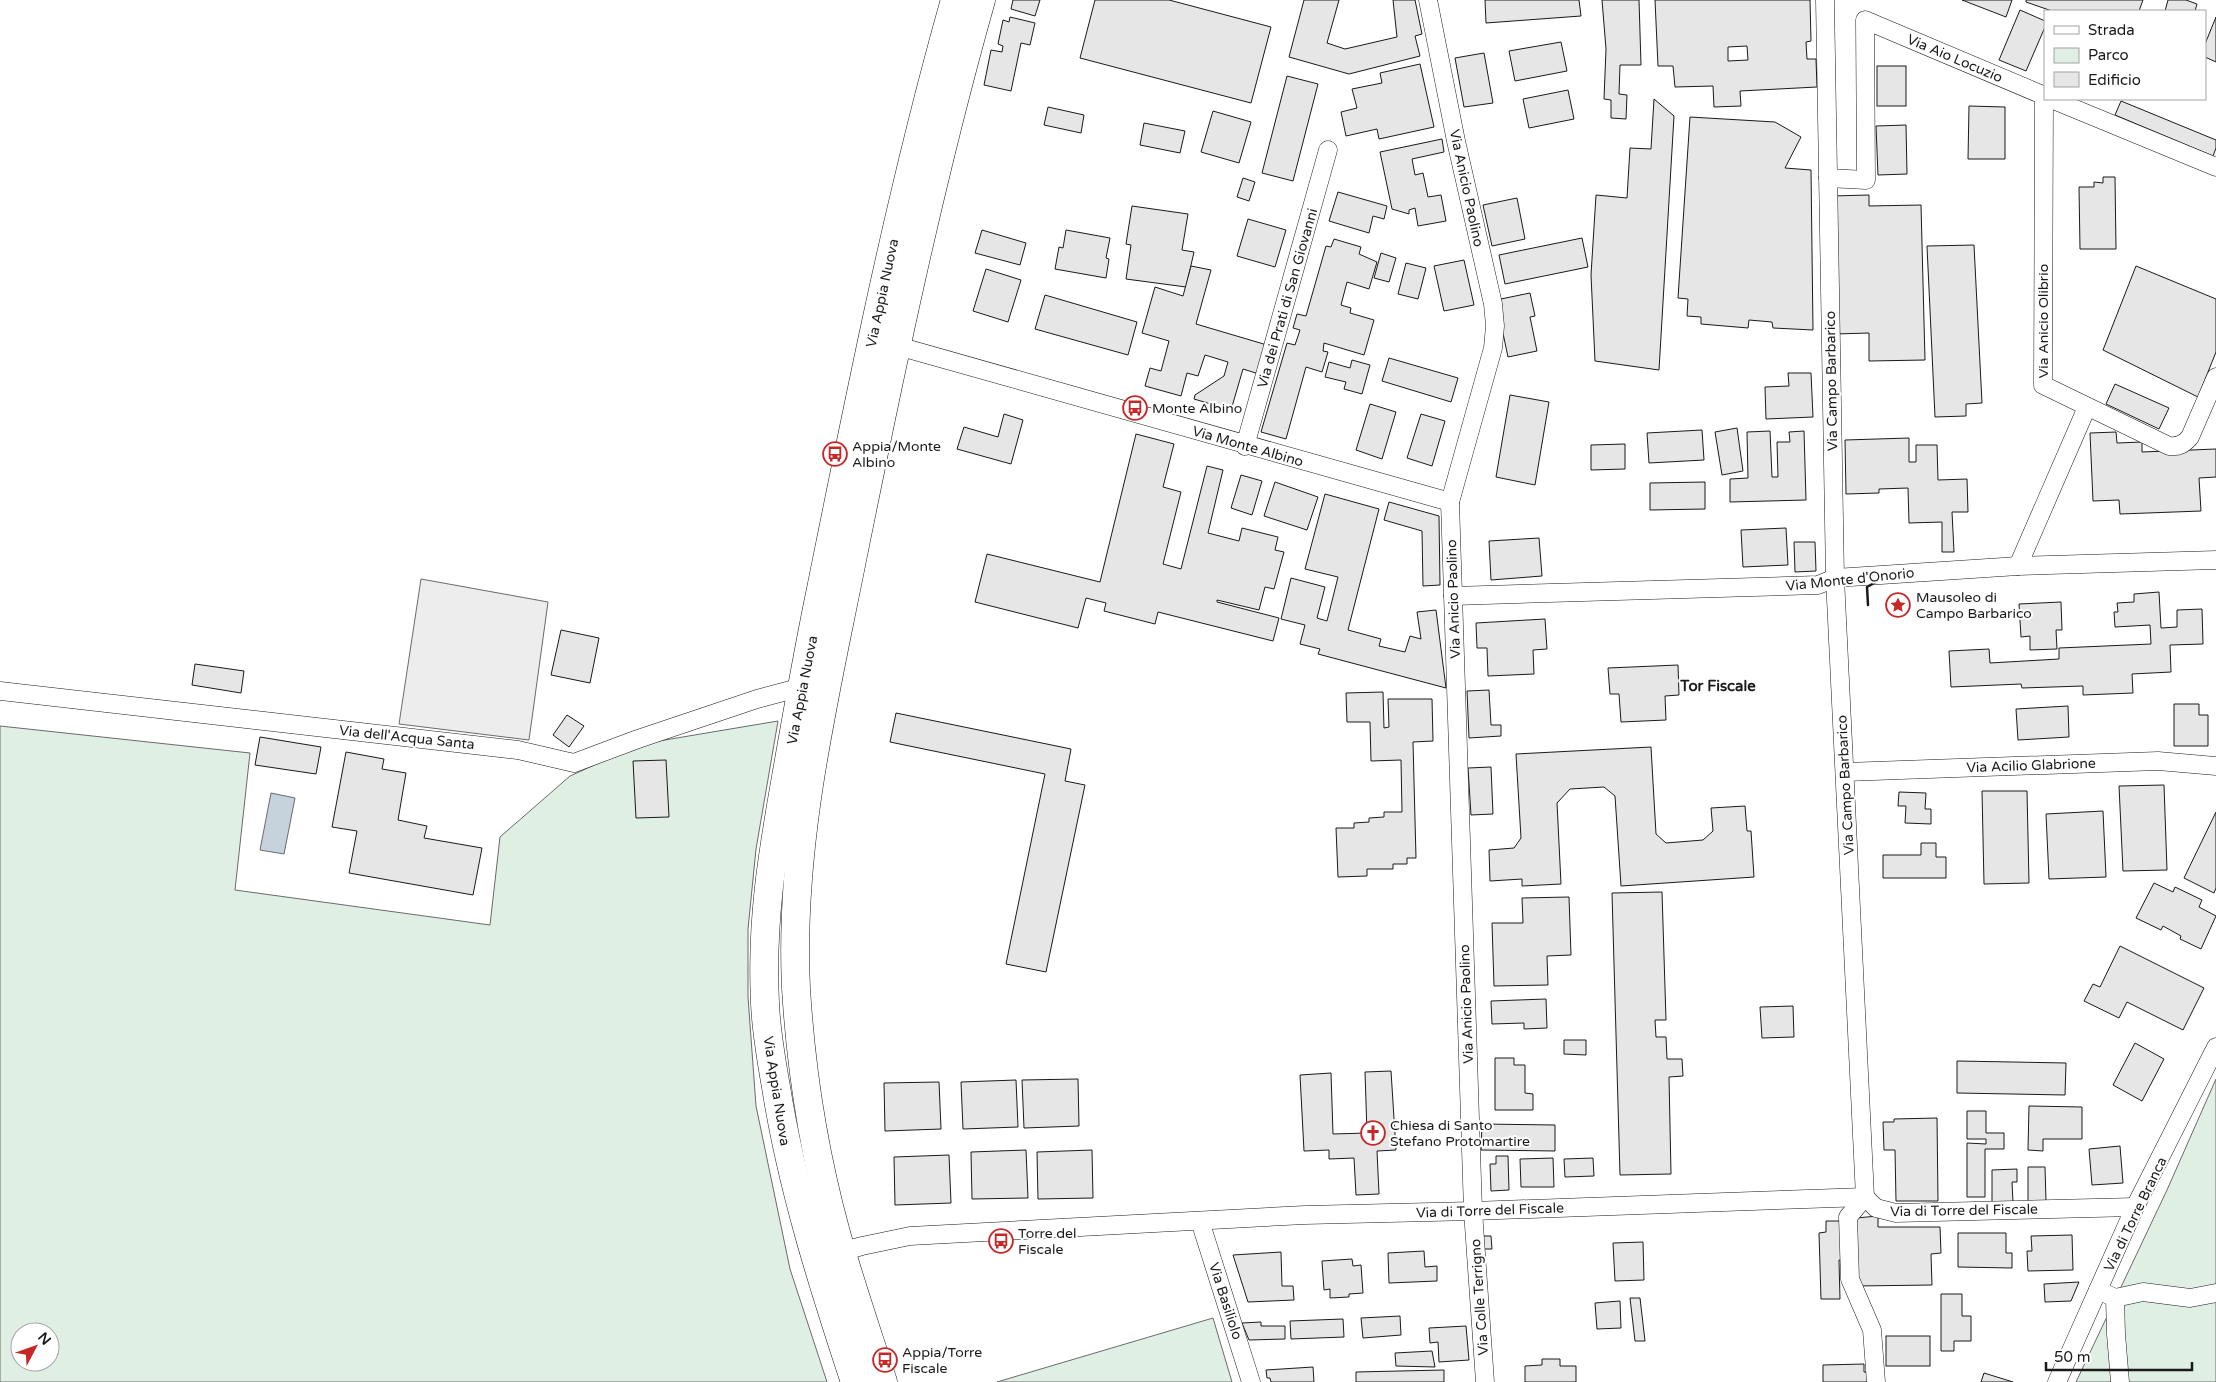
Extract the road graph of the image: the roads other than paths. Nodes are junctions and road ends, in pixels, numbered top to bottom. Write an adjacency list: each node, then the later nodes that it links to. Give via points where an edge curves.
1 (955, 0): 10 (main road, Via Appia Nuova, via 917,141)
2 (981, 0): 10 (main road, Via Appia Nuova)
3 (1428, 0): 14 (street, Via Anicio Paolino, via 1495,326 1493,348)
4 (1825, 0): 9 (street)
5 (2044, 96): 9 (street, Via Aio Locuzio, via 1865,20 1866,180); 12 (street, Via Anicio Olibrio, via 2043,385)
6 (2053, 100): 8 (street)
7 (1328, 150): 13 (street, Via dei Prati di San Giovanni)
8 (2216, 167)
9 (1828, 178): 17 (street, Via Campo Barbarico)
10 (885, 342): 13 (street, Via Monte Albino); 19 (main road, Via Appia Nuova, via 843,472); 28 (main road, Via Appia Nuova, via 808,788 797,884 796,968 804,1073 818,1158)
11 (2216, 376): 12 (street, via 2190,437 2176,446 2169,446)
12 (2087, 407): 16 (street)
13 (1245, 446): 14 (street, Via Monte Albino)
14 (1450, 502): 18 (street, Via Anicio Paolino)
15 (2216, 560): 16 (street, Via Monte d'Onorio)
16 (2018, 566): 17 (street, Via Monte d'Onorio)
17 (1835, 578): 18 (street, Via Monte d'Onorio, via 1818,585); 22 (street, Via Campo Barbarico)
18 (1453, 596): 26 (street, Via Anicio Paolino)
19 (802, 687): 20 (street, Via dell'Acqua Santa, via 730,708 574,763 518,750 456,742); 29 (main road, Via Appia Nuova, via 772,854 764,918 764,958 767,1028 778,1105 788,1156)
20 (0, 691)
21 (2216, 766): 22 (street, Via Acilio Glabrione, via 2158,761)
22 (1845, 772): 24 (street, Via Campo Barbarico)
23 (2216, 1047): 25 (street, Via di Torre Branca)
24 (1866, 1198): 25 (street, Via di Torre del Fiscale, via 1876,1208 1896,1214); 26 (street, Via di Torre del Fiscale); 37 (street, via 1848,1217 1850,1279 1872,1330)
25 (2135, 1207): 30 (street, Via di Torre Branca)
26 (1473, 1211): 27 (street, Via di Torre del Fiscale); 36 (street, Via Colle Terrigno)
27 (1200, 1221): 28 (street, Via di Torre del Fiscale, via 910,1236); 35 (street, Via Basiliolo)
28 (842, 1252): 29 (street, Via di Torre del Fiscale); 34 (main road, Via Appia Nuova)
29 (816, 1259): 33 (main road, Via Appia Nuova)
30 (2098, 1290): 32 (street); 38 (street, Via di Torre Branca)
31 (2216, 1293): 32 (street, via 2190,1298 2143,1292)
32 (2116, 1298): 39 (street)
33 (855, 1382)
34 (883, 1382)
35 (1251, 1382)
36 (1484, 1382)
37 (1876, 1382)
38 (2057, 1382)
39 (2120, 1382)

